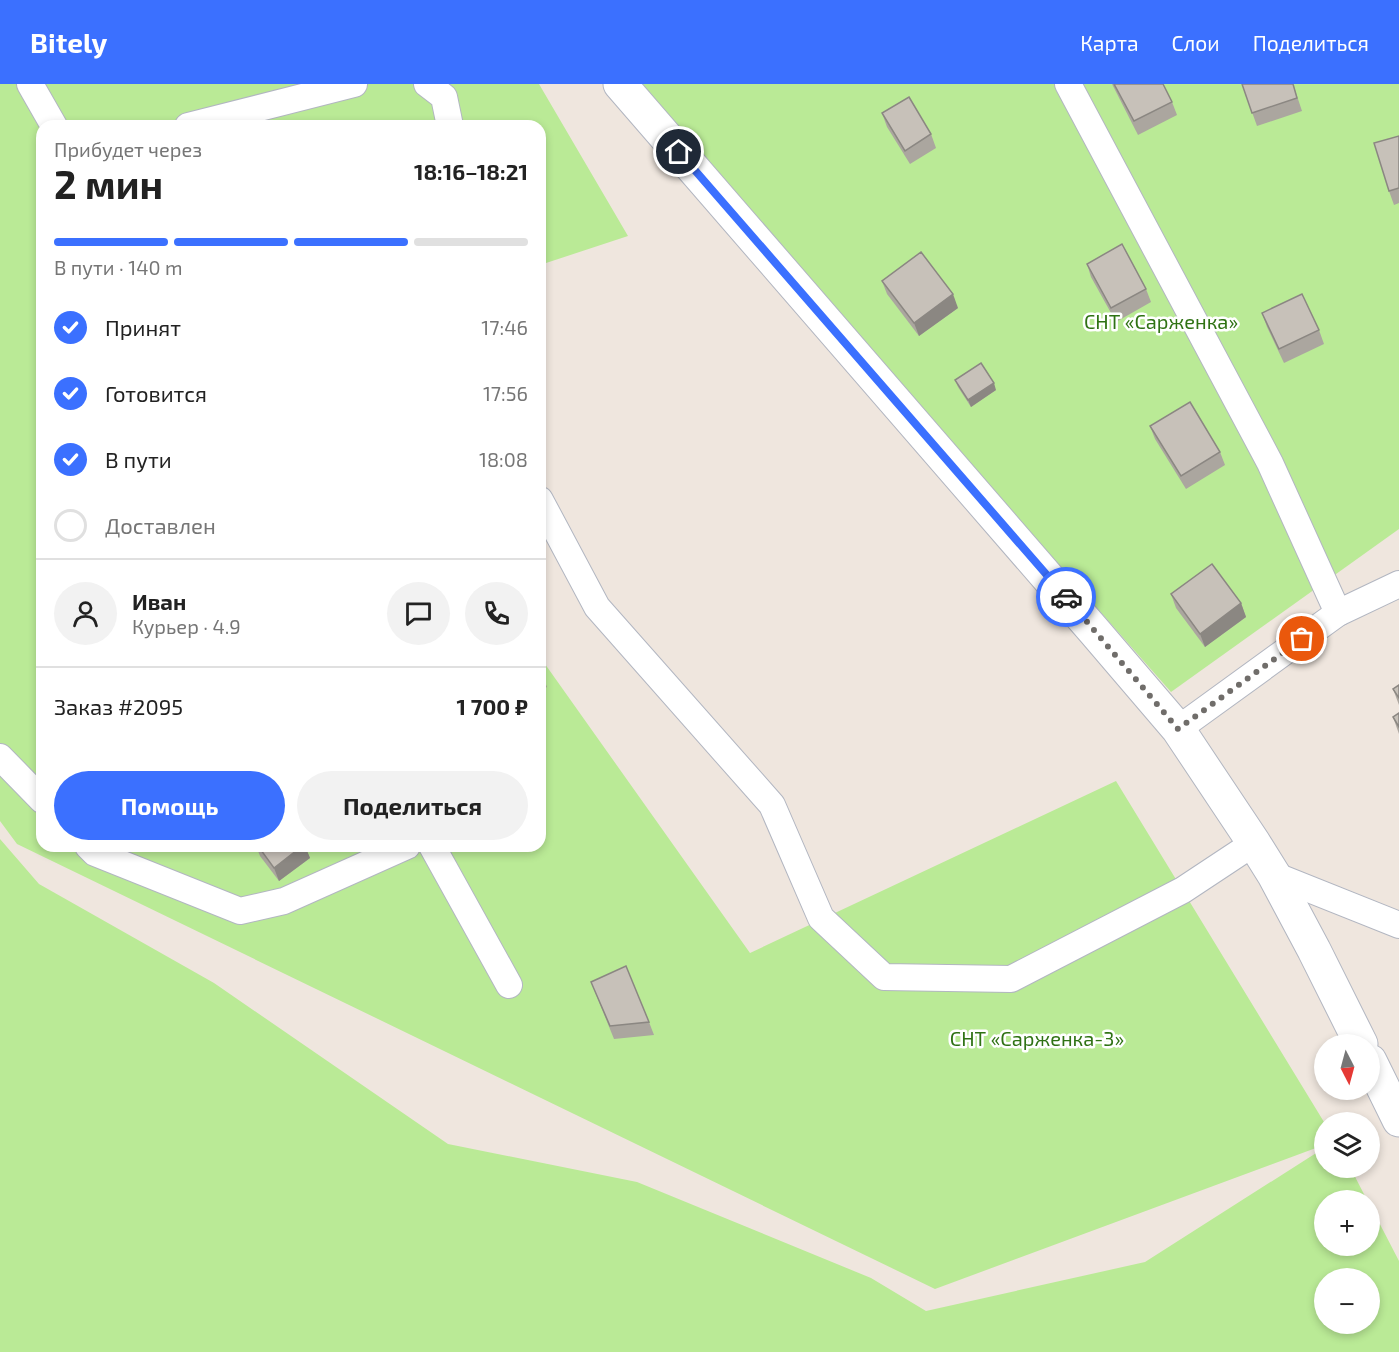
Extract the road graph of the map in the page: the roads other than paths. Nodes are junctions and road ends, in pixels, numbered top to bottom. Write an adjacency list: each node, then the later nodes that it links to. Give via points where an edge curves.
1 (30, 84): 6 (street)
2 (354, 84): 7 (street)
3 (427, 84): 8 (street, via 444,97)
4 (620, 84): 12 (main road)
5 (1068, 84): 11 (street, via 1270,463)
6 (51, 120)
7 (212, 120)
8 (449, 120)
9 (546, 511): 15 (street, via 597,607 772,805 821,918 884,977 1011,979 1183,890)
10 (1399, 584): 11 (street)
11 (1338, 613): 12 (street)
12 (1178, 729): 15 (main road)
13 (0, 757): 14 (street)
14 (36, 794)
15 (1254, 843): 19 (main road)
16 (94, 852): 17 (street, via 240,911 284,901)
17 (394, 852)
18 (435, 852): 21 (street)
19 (1274, 875): 20 (street); 22 (main road)
20 (1399, 925)
21 (509, 985)
22 (1356, 1034)
23 (1380, 1081): 24 (main road)
24 (1399, 1120)

